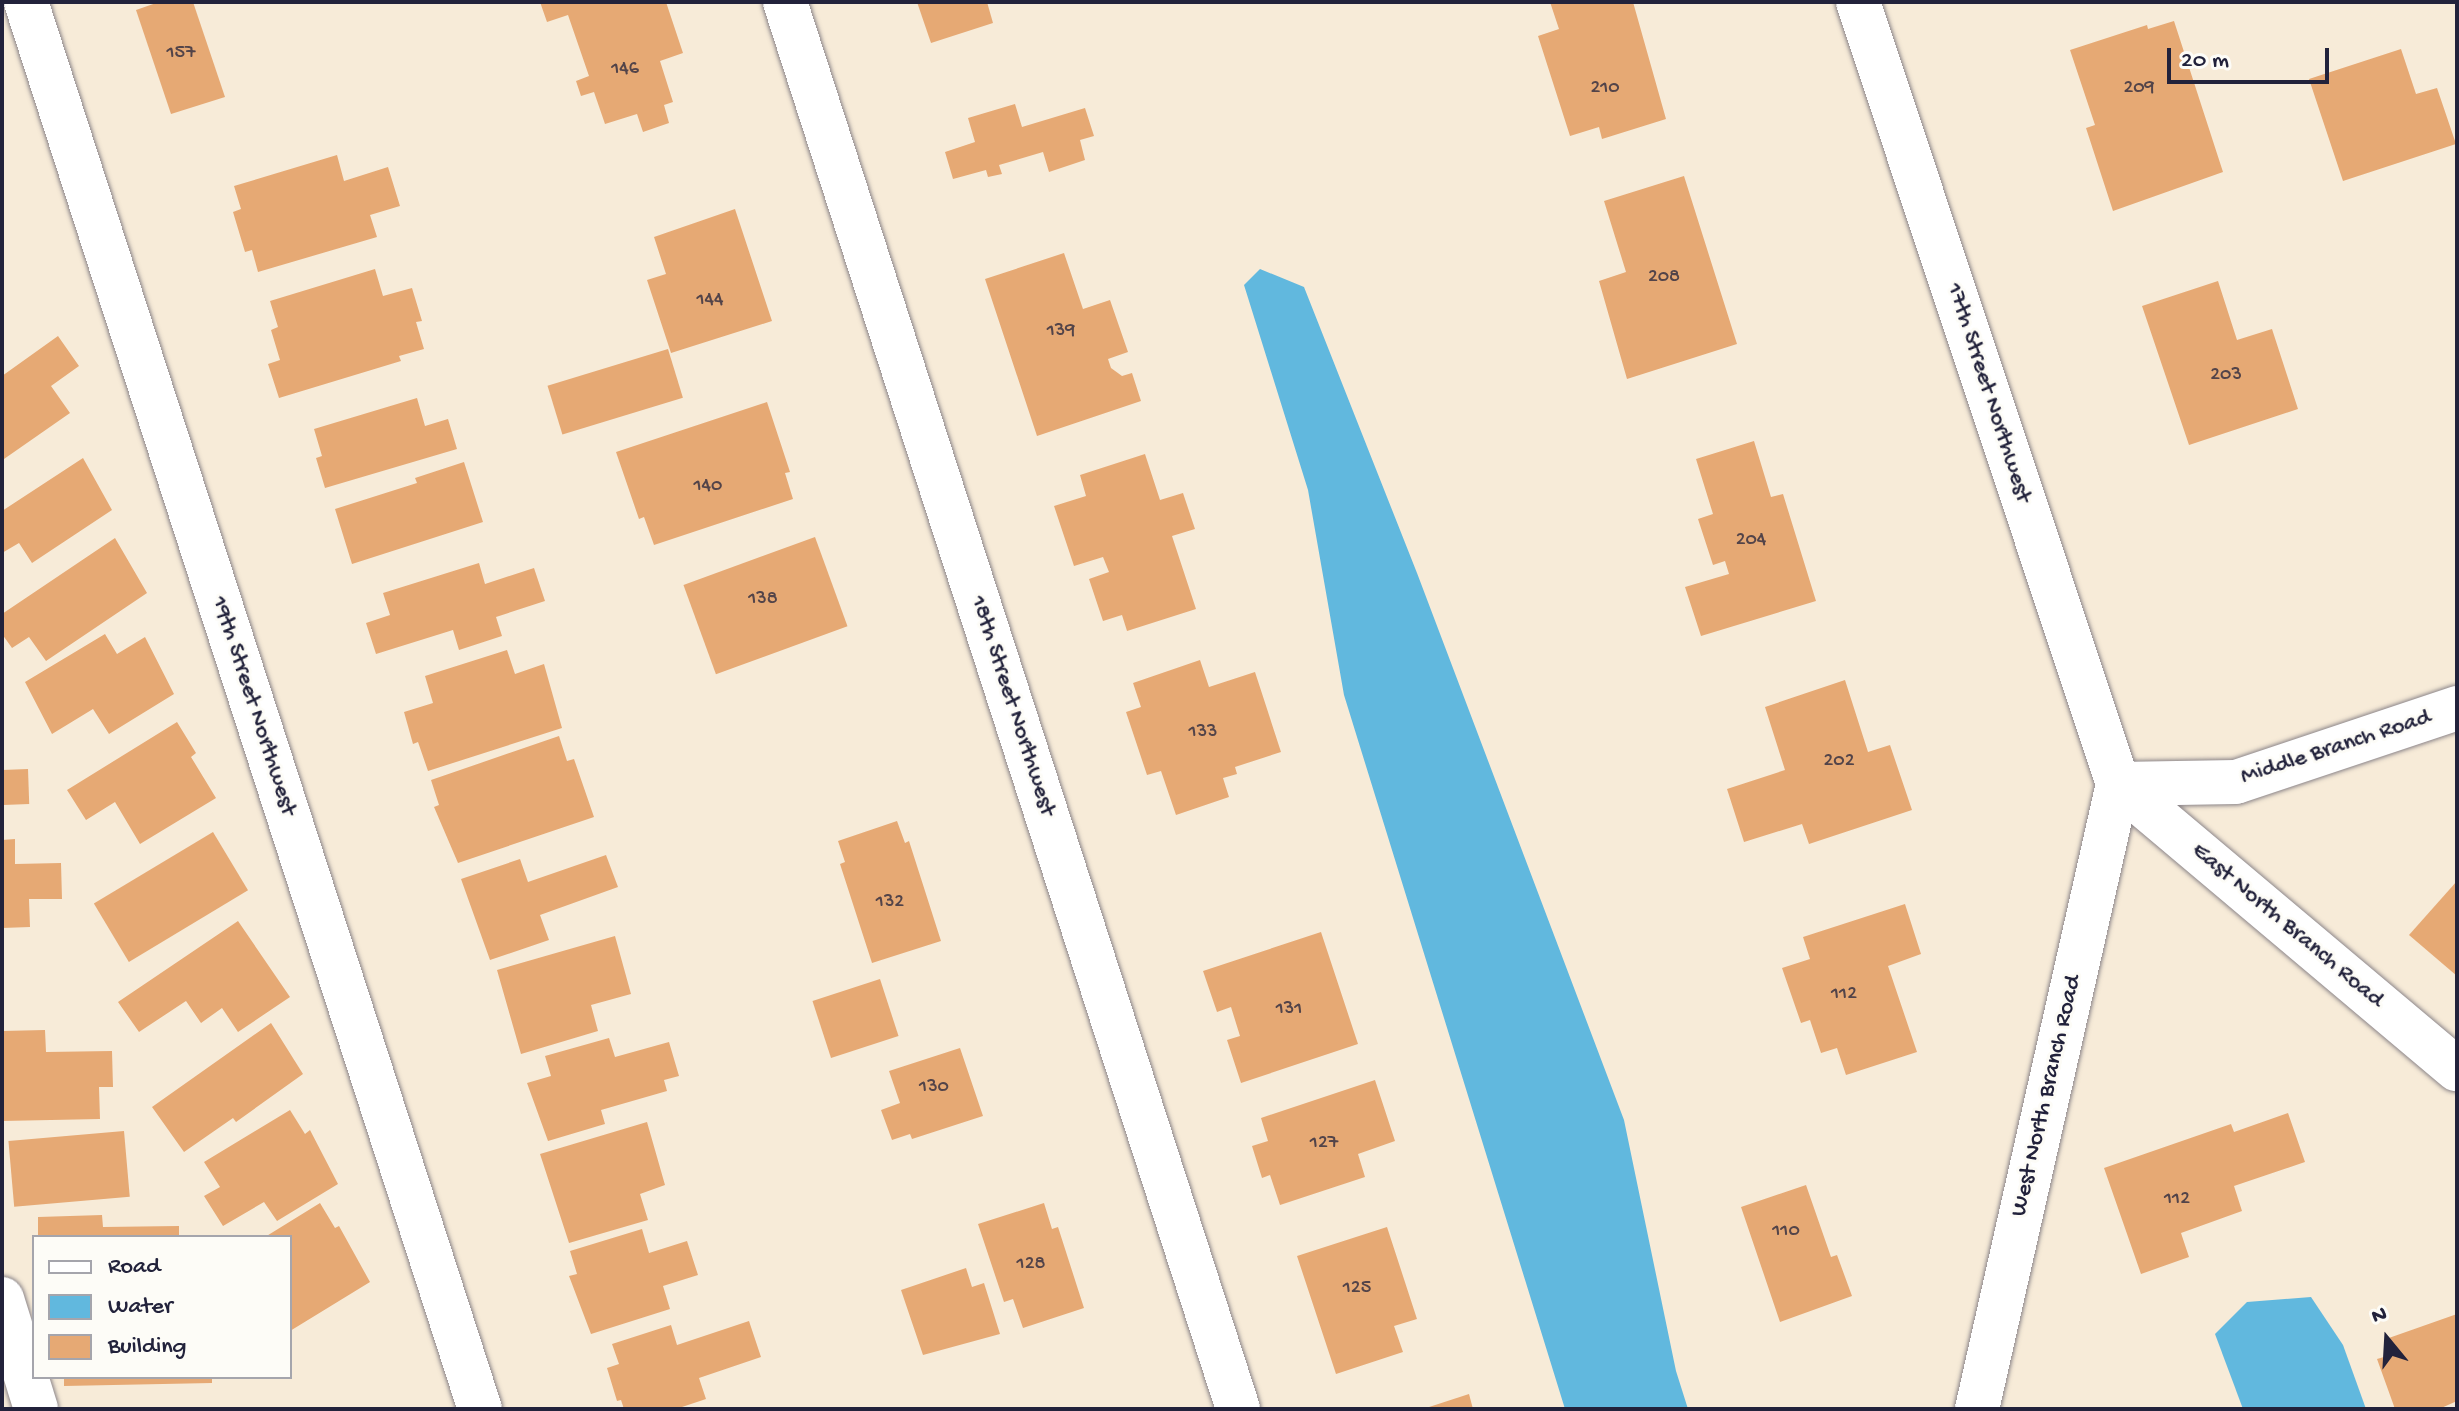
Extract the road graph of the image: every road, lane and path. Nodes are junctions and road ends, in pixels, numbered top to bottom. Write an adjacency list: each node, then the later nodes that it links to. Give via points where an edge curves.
1 (26, 2): 9 (street, 19th Street Northwest)
2 (785, 2): 10 (street, 18th Street Northwest)
3 (1858, 2): 5 (street, 17th Street Northwest)
4 (2457, 708): 5 (street, Middle Branch Road, via 2236,782)
5 (2118, 784): 6 (street, East North Branch Road); 11 (street, West North Branch Road)
6 (2457, 1069)
7 (2, 1299): 8 (street)
8 (36, 1409)
9 (480, 1409)
10 (1238, 1409)
11 (1977, 1409)

